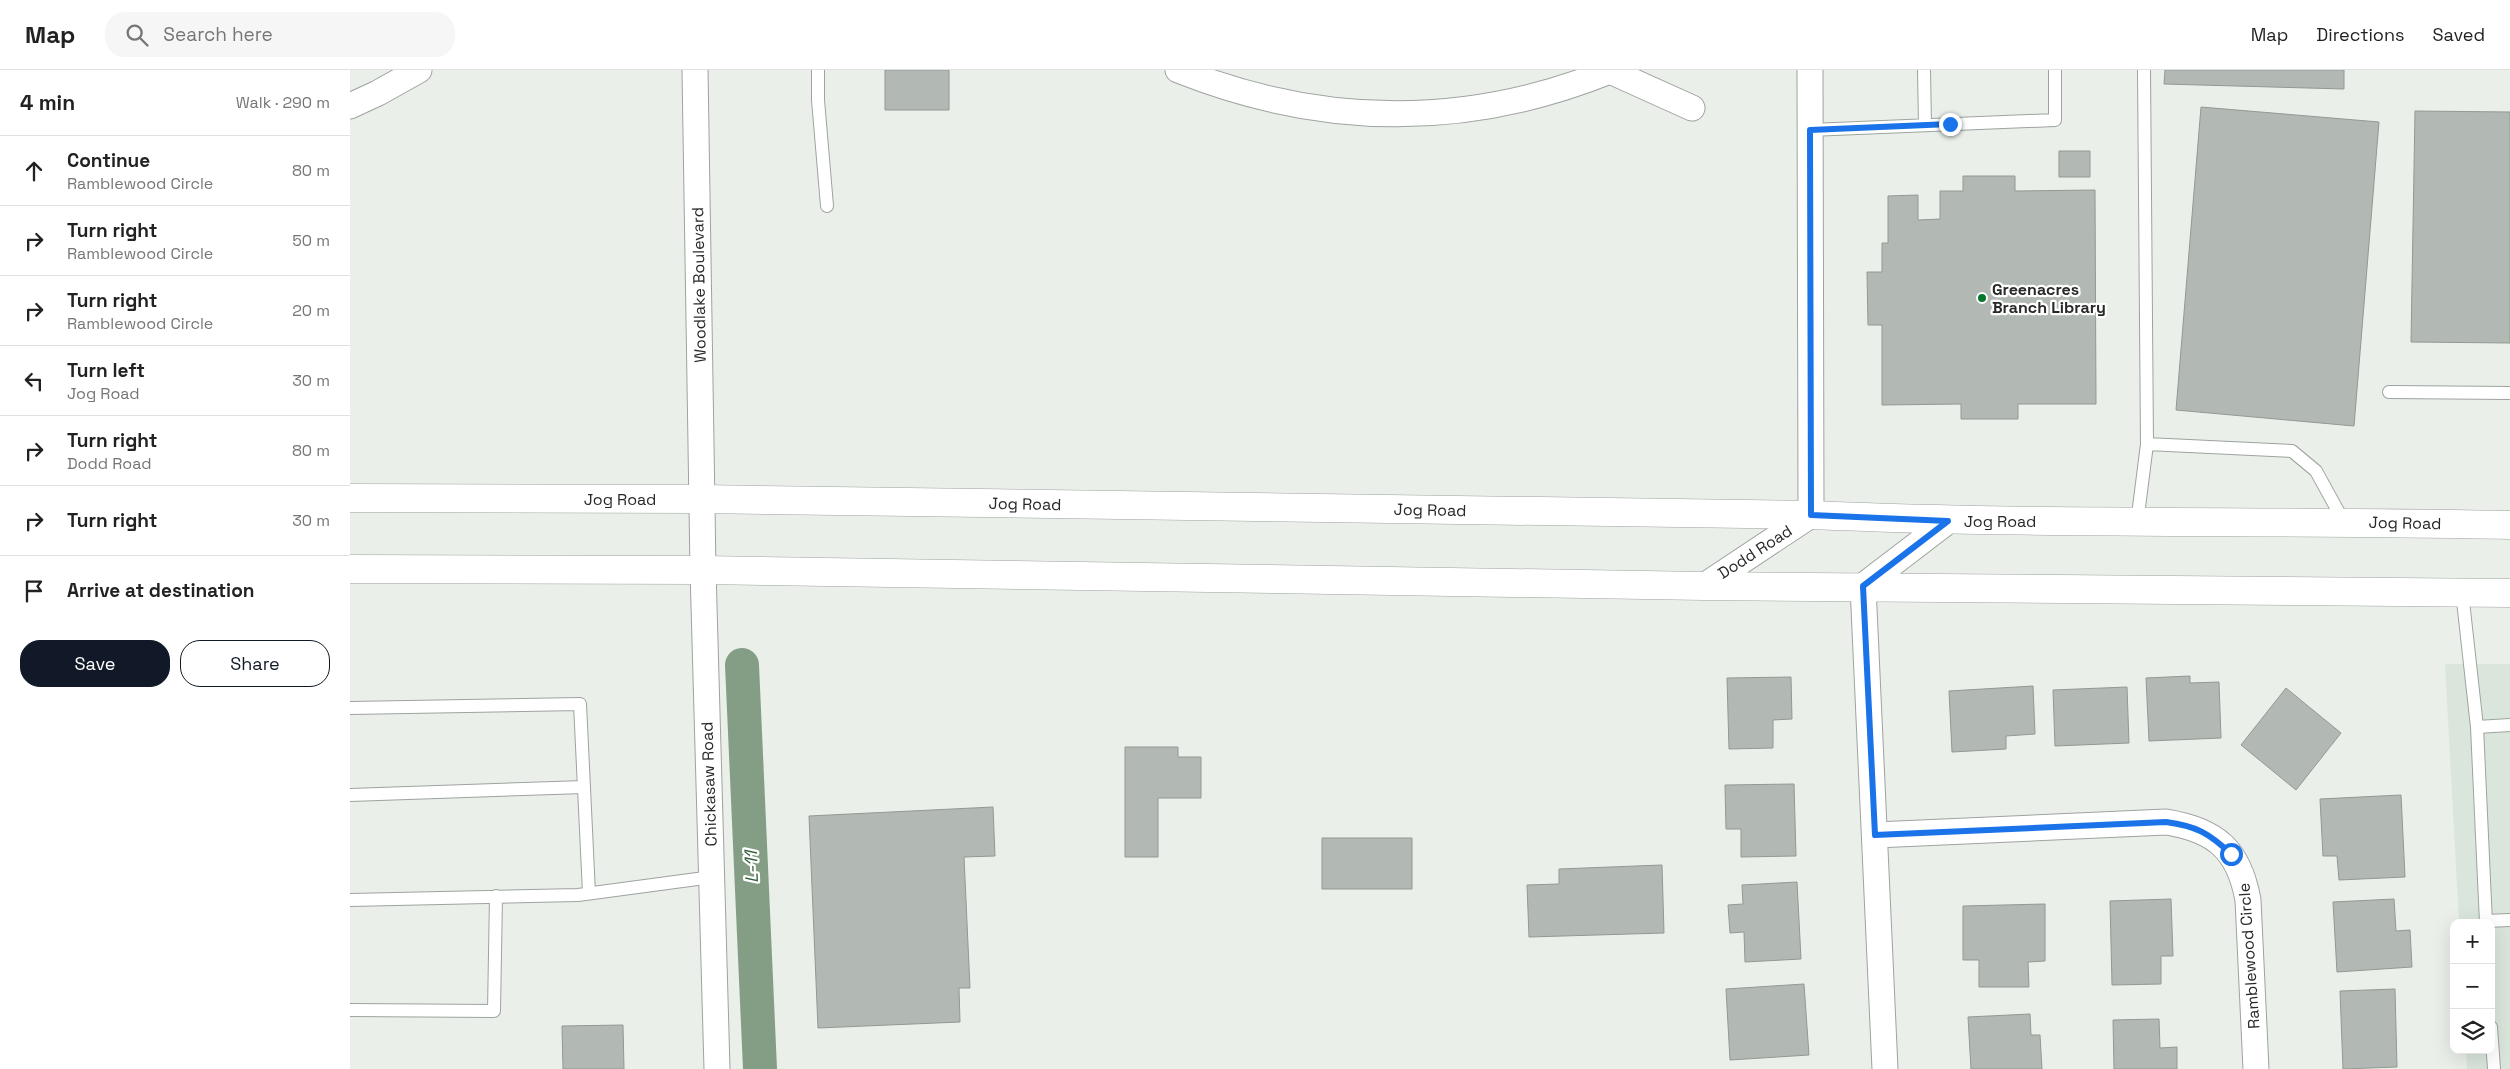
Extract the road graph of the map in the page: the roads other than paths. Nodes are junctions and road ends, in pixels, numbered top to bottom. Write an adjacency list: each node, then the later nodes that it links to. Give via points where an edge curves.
1 (418, 70): 9 (street)
2 (695, 70): 18 (street, Woodlake Boulevard)
3 (818, 70): 13 (lane)
4 (1178, 70): 10 (street, via 1267,100 1339,112 1413,114 1514,101 1610,71)
5 (1810, 70): 12 (street)
6 (1924, 70): 11 (lane)
7 (2055, 70): 11 (lane, via 2055,120)
8 (2144, 70): 16 (lane)
9 (350, 106)
10 (1692, 108)
11 (1925, 125): 12 (lane)
12 (1810, 130): 19 (street)
13 (827, 206)
14 (2389, 392): 15 (lane)
15 (2510, 393)
16 (2147, 444): 21 (lane, via 2292,451 2316,471); 22 (lane)
17 (350, 498): 18 (main road, Jog Road)
18 (701, 499): 19 (main road, Jog Road); 25 (street, Chickasaw Road)
19 (1811, 515): 20 (main road, Jog Road); 26 (street, Dodd Road)
20 (1948, 521): 22 (main road, Jog Road); 27 (street)
21 (2344, 522): 22 (main road, Jog Road); 23 (main road, Jog Road)
22 (2137, 523)
23 (2510, 525)
24 (350, 569): 25 (main road)
25 (703, 570): 26 (main road); 36 (street, Chickasaw Road)
26 (1704, 586): 27 (main road)
27 (1863, 586): 28 (main road); 35 (street)
28 (2462, 592): 29 (main road); 32 (lane)
29 (2510, 593)
30 (350, 708): 33 (lane, via 580,704)
31 (2510, 725): 32 (lane)
32 (2477, 727): 40 (lane)
33 (584, 787): 34 (lane); 37 (lane)
34 (350, 795)
35 (1875, 835): 46 (street); 47 (street, Ramblewood Circle, via 2166,822 2191,826 2213,836 2231,854 2243,875 2248,900)
36 (712, 877): 37 (lane); 45 (street, Chickasaw Road)
37 (589, 893): 38 (lane)
38 (496, 896): 39 (lane); 43 (lane, via 494,1011)
39 (350, 900)
40 (2486, 919)
41 (2510, 920): 42 (lane)
42 (2495, 921)
43 (350, 1010)
44 (2493, 1054): 48 (lane)
45 (718, 1069)
46 (1885, 1069)
47 (2256, 1069)
48 (2494, 1069)

